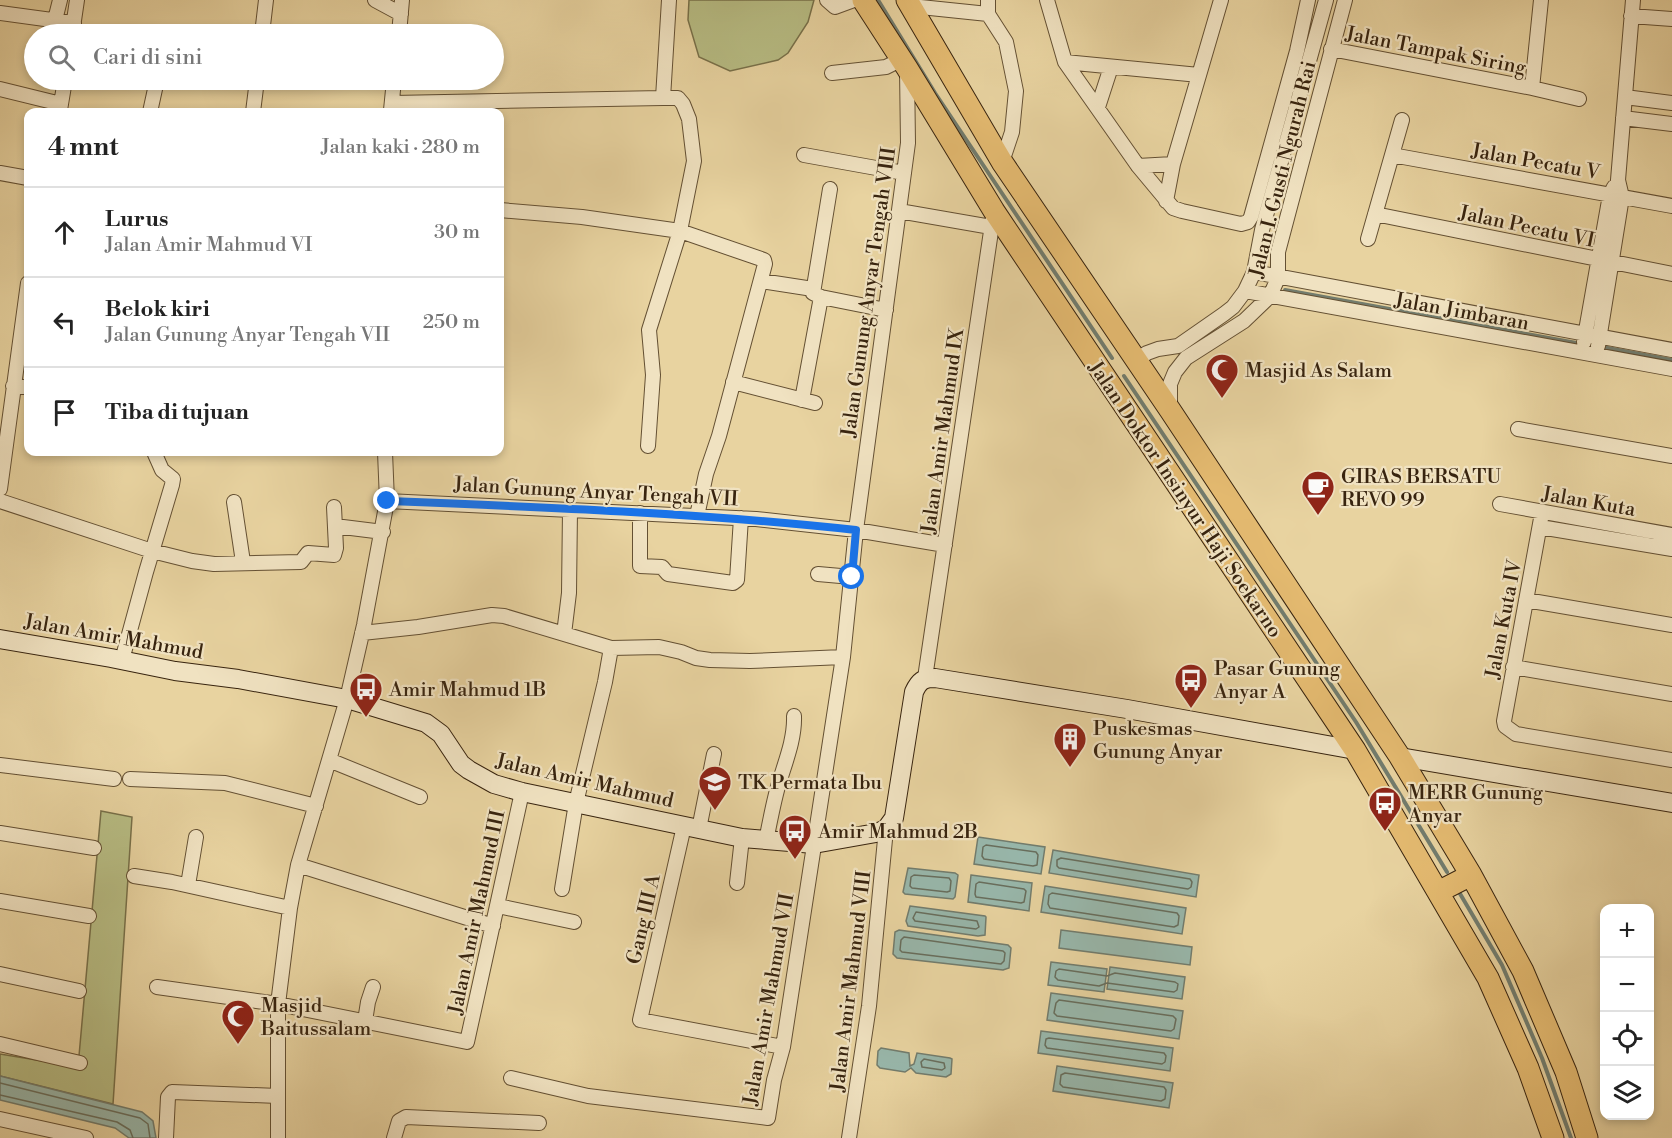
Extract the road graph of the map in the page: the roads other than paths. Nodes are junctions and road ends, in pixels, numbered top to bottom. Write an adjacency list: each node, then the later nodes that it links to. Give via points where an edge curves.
1 (60, 0): 22 (street)
2 (77, 0): 24 (street)
3 (266, 0): 25 (street)
4 (375, 0): 17 (street)
5 (669, 0): 40 (street)
6 (827, 0): 7 (street, via 835,7)
7 (854, 0)
8 (863, 0): 29 (main road, Jalan Doktor Insinyur Haji Soekarno)
9 (1047, 0): 28 (street)
10 (1221, 0): 32 (street)
11 (1308, 0): 61 (street, via 1248,222 1241,224 1182,211)
12 (1326, 0): 70 (street, Jalan I. Gusti Ngurah Rai, via 1262,230)
13 (1345, 0): 27 (street, Jalan I. Gusti Ngurah Rai)
14 (1541, 0): 33 (street, Jalan Tampak Siring)
15 (1633, 0): 20 (street)
16 (909, 3): 18 (street); 53 (main road, Jalan Doktor Insinyur Haji Soekarno)
17 (401, 7): 26 (street)
18 (988, 7): 53 (street, via 1006,42 1016,91 1012,132)
19 (0, 13): 22 (street)
20 (1631, 16): 21 (street); 39 (street)
21 (1672, 19)
22 (55, 20): 23 (street)
23 (63, 24)
24 (74, 24)
25 (263, 24)
26 (400, 24)
27 (1331, 49): 33 (street, Jalan Tampak Siring); 72 (street, Jalan I. Gusti Ngurah Rai, via 1278,252)
28 (1065, 62): 30 (street); 43 (street)
29 (905, 64): 31 (street); 56 (street, Jalan Gunung Anyar Tengah VIII, via 908,143); 66 (main road, Jalan Doktor Insinyur Haji Soekarno)
30 (1111, 67): 32 (street); 43 (street)
31 (832, 73)
32 (1199, 75): 54 (street)
33 (1532, 88): 41 (street, Jalan Tampak Siring)
34 (0, 89): 44 (street)
35 (64, 90): 44 (street)
36 (155, 90): 45 (street)
37 (256, 90): 46 (street)
38 (393, 90): 47 (street)
39 (1625, 97): 42 (street); 48 (street)
40 (663, 98): 47 (street); 67 (street, via 681,100 689,119 694,161)
41 (1579, 99)
42 (1672, 103)
43 (1098, 107): 55 (street)
44 (61, 108)
45 (151, 108)
46 (254, 108)
47 (392, 108)
48 (1623, 118): 50 (street); 60 (street)
49 (1402, 120): 52 (street)
50 (1672, 123)
51 (804, 154): 56 (street)
52 (1392, 155): 60 (street, Jalan Pecatu V); 65 (street)
53 (1002, 162): 82 (main road, Jalan Doktor Insinyur Haji Soekarno)
54 (1173, 164): 55 (street); 61 (street)
55 (1138, 166): 61 (street)
56 (904, 173): 64 (street, Jalan Gunung Anyar Tengah VIII)
57 (0, 174): 58 (street)
58 (24, 177)
59 (830, 189): 75 (street)
60 (1616, 196): 62 (street, Jalan Pecatu V); 69 (street)
61 (1166, 201)
62 (1672, 206)
63 (504, 210): 67 (street)
64 (899, 212): 66 (street); 78 (street, Jalan Gunung Anyar Tengah VIII)
65 (1376, 214): 68 (street); 69 (street, Jalan Pecatu VI)
66 (993, 219): 109 (street, Jalan Amir Mahmud IX); 128 (main road, Jalan Doktor Insinyur Haji Soekarno)
67 (680, 231): 73 (street, via 764,260); 89 (street, via 649,330 653,375)
68 (1368, 239)
69 (1605, 261): 71 (street, Jalan Pecatu VI); 79 (street)
70 (1254, 272): 72 (street, Jalan Jimbaran); 74 (street, Jalan I. Gusti Ngurah Rai)
71 (1672, 274)
72 (1278, 278): 76 (street, Jalan I. Gusti Ngurah Rai); 79 (street, Jalan Jimbaran)
73 (761, 281): 75 (street); 84 (street)
74 (1245, 291): 76 (street, Jalan Jimbaran); 81 (street, Jalan I. Gusti Ngurah Rai, via 1233,307)
75 (817, 293): 78 (street); 84 (street, via 808,401)
76 (1270, 296): 79 (street, Jalan Jimbaran); 81 (street, Jalan I. Gusti Ngurah Rai, via 1244,321)
77 (24, 310): 85 (street)
78 (886, 310): 104 (street, Jalan Gunung Anyar Tengah VIII)
79 (1591, 344): 80 (street, Jalan Jimbaran); 83 (street, Jalan Jimbaran)
80 (1672, 350)
81 (1182, 352): 82 (street, Jalan I. Gusti Ngurah Rai, via 1158,349); 87 (street, Jalan I. Gusti Ngurah Rai, via 1170,384)
82 (1136, 360): 87 (main road, Jalan Doktor Insinyur Haji Soekarno)
83 (1672, 369)
84 (733, 382): 102 (street)
85 (13, 386): 86 (street); 93 (street)
86 (24, 387)
87 (1170, 410): 130 (main road, Jalan Doktor Insinyur Haji Soekarno)
88 (1518, 429): 92 (street)
89 (648, 446)
90 (157, 456): 111 (street, via 162,470 173,479)
91 (385, 456): 95 (street)
92 (1672, 456)
93 (0, 489)
94 (0, 501): 111 (street)
95 (387, 501): 99 (street, Jalan Gunung Anyar Tengah VII); 107 (street)
96 (234, 502): 112 (street)
97 (1500, 504): 101 (street, Jalan Kuta)
98 (334, 507): 105 (street)
99 (570, 510): 100 (street, Jalan Gunung Anyar Tengah VII); 118 (street, via 570,584)
100 (640, 513): 102 (street, Jalan Gunung Anyar Tengah VII); 103 (street, via 639,566 662,567 668,574 733,583 737,580)
101 (1542, 513): 106 (street, Jalan Kuta IV); 108 (street, Jalan Kuta)
102 (697, 516): 103 (street, Jalan Gunung Anyar Tengah VII)
103 (741, 518): 104 (street, Jalan Gunung Anyar Tengah VII)
104 (856, 525): 109 (street, Jalan Gunung Anyar Tengah VII); 114 (street, Jalan Gunung Anyar Tengah VIII)
105 (335, 526): 107 (street); 112 (street, via 334,555 308,553 301,562)
106 (1540, 528): 110 (street, Jalan Kuta); 115 (street, Jalan Kuta IV)
107 (383, 532): 117 (street)
108 (1672, 535)
109 (945, 545): 124 (street, Jalan Amir Mahmud IX)
110 (1672, 549)
111 (152, 551): 112 (street, via 213,564); 122 (street)
112 (243, 562)
113 (818, 574): 114 (street)
114 (852, 577): 121 (street, Jalan Gunung Anyar Tengah VIII)
115 (1526, 600): 116 (street); 123 (street, Jalan Kuta IV)
116 (1672, 625)
117 (363, 630): 118 (street, via 418,627 492,615); 126 (street)
118 (564, 634): 120 (street)
119 (0, 639): 122 (street, Jalan Amir Mahmud)
120 (610, 648): 121 (street, via 659,647 710,660); 138 (street)
121 (843, 657): 147 (street, Jalan Amir Mahmud VII)
122 (122, 660): 126 (street, Jalan Amir Mahmud)
123 (1514, 667): 125 (street); 132 (street, Jalan Kuta IV, via 1504,721 1509,730)
124 (926, 668): 128 (street, via 935,678); 142 (street, via 914,692 894,818)
125 (1672, 694)
126 (347, 699): 131 (street); 136 (street, Jalan Amir Mahmud, via 426,723 441,734 469,770 487,781)
127 (794, 716): 146 (street, via 795,726)
128 (1355, 750): 155 (main road, Jalan Doktor Insinyur Haji Soekarno)
129 (714, 754): 141 (street, Gang III A)
130 (1400, 757): 139 (street); 150 (main road, Jalan Doktor Insinyur Haji Soekarno)
131 (329, 760): 137 (street); 140 (street)
132 (1672, 760)
133 (0, 765): 134 (street)
134 (114, 779)
135 (130, 779): 140 (street, via 225,783)
136 (522, 792): 138 (street, Jalan Amir Mahmud); 157 (street, Jalan Amir Mahmud III)
137 (420, 797)
138 (576, 803): 141 (street, Jalan Amir Mahmud); 154 (street)
139 (1672, 803)
140 (316, 806): 149 (street)
141 (691, 828): 145 (street, Jalan Amir Mahmud); 169 (street, Gang III A, via 640,1020)
142 (886, 829): 147 (street, Jalan Amir Mahmud); 179 (street, Jalan Amir Mahmud VIII, via 869,1006)
143 (0, 833): 148 (street)
144 (196, 837): 153 (street)
145 (742, 838): 146 (street, Jalan Amir Mahmud); 152 (street)
146 (766, 841): 147 (street, Jalan Amir Mahmud)
147 (814, 844): 169 (street, Jalan Amir Mahmud VII)
148 (94, 848)
149 (297, 865): 158 (street); 161 (street)
150 (1471, 875): 155 (main road); 181 (main road, Jalan Doktor Insinyur Haji Soekarno, via 1523,971 1566,1072)
151 (134, 876): 153 (street)
152 (737, 883)
153 (188, 885): 158 (street)
154 (562, 889)
155 (1438, 892): 180 (main road, Jalan Doktor Insinyur Haji Soekarno, via 1492,988 1528,1068)
156 (0, 901): 159 (street)
157 (498, 906): 160 (street); 161 (street, Jalan Amir Mahmud III)
158 (290, 908): 166 (street)
159 (89, 916)
160 (574, 922)
161 (494, 926): 167 (street, Jalan Amir Mahmud III, via 469,1041 463,1043)
162 (0, 974): 165 (street)
163 (157, 987): 166 (street)
164 (373, 987): 167 (street)
165 (79, 991)
166 (278, 1004): 167 (street); 172 (street)
167 (365, 1021)
168 (0, 1044): 170 (street)
169 (783, 1047): 171 (street, Jalan Amir Mahmud VII, via 768,1118 588,1096)
170 (80, 1063)
171 (511, 1078)
172 (278, 1095): 176 (street, via 171,1092); 177 (street)
173 (0, 1119): 175 (street)
174 (539, 1123): 178 (street, via 406,1117 399,1121)
175 (86, 1138)
176 (165, 1138)
177 (278, 1138)
178 (394, 1138)
179 (849, 1138)
180 (1553, 1138)
181 (1587, 1138)

